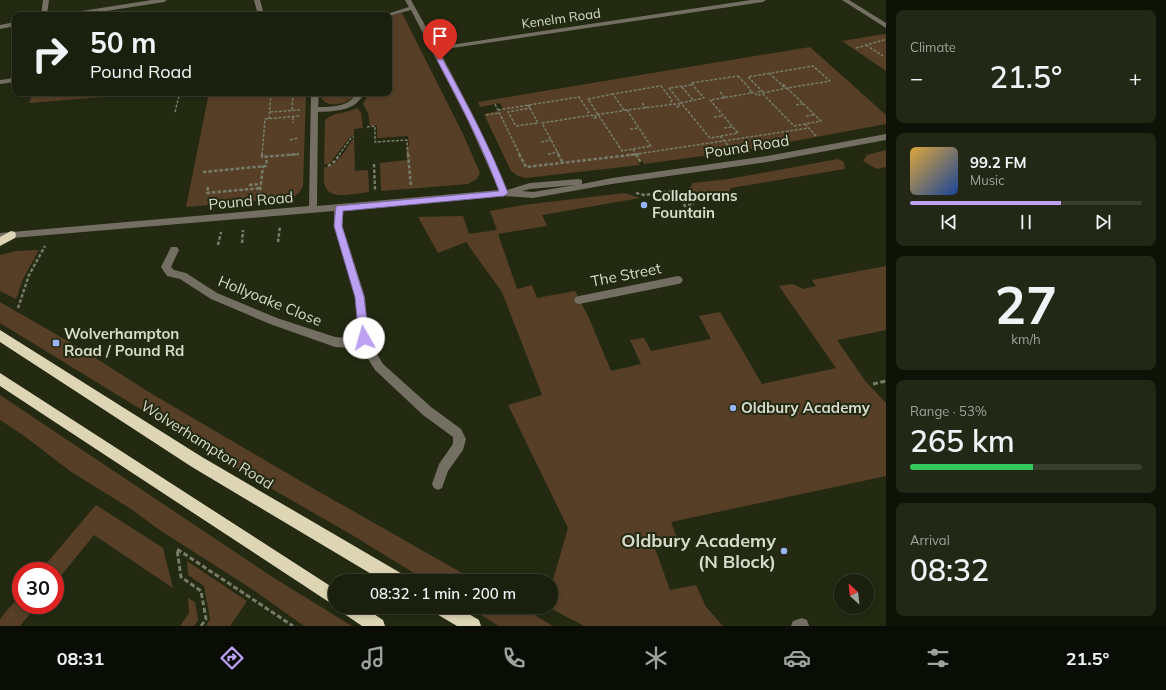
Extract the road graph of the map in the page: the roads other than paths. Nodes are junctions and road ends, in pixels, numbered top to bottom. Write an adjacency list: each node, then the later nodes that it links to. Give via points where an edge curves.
1 (46, 0): 10 (street)
2 (102, 0): 9 (street)
3 (164, 0): 9 (street)
4 (257, 0): 12 (street)
5 (417, 0): 8 (street)
6 (763, 0): 17 (street, Kenelm Road)
7 (845, 0): 15 (street)
8 (409, 3): 13 (street); 17 (street)
9 (102, 10): 11 (street)
10 (44, 12)
11 (89, 12)
12 (260, 12)
13 (392, 12)
14 (12, 25): 16 (street)
15 (886, 26)
16 (0, 27)
17 (434, 49): 24 (street, via 492,162)
18 (12, 80): 19 (street)
19 (0, 82)
20 (315, 96): 22 (street)
21 (359, 96): 22 (street, via 348,105)
22 (314, 110): 26 (street)
23 (886, 137): 24 (street, Pound Road, via 533,195)
24 (504, 193): 25 (street, Pound Road)
25 (339, 208): 26 (street, Pound Road); 34 (street, via 338,226 360,297)
26 (313, 210): 27 (street, Pound Road)
27 (11, 235): 28 (street, Pound Road); 29 (highway)
28 (0, 236)
29 (0, 242)
30 (174, 250): 34 (street, Hollyoake Close, via 166,267 167,271 183,276 214,296 237,307 329,340)
31 (678, 280): 32 (street, The Street)
32 (579, 300)
33 (0, 336): 37 (highway, Wolverhampton Road, via 197,462)
34 (365, 344): 36 (street, via 379,367 457,433 459,446 443,468)
35 (0, 379): 38 (highway)
36 (438, 484)
37 (386, 574)
38 (328, 593)
39 (360, 614): 41 (highway)
40 (453, 614): 42 (highway)
41 (378, 626)
42 (473, 626)

